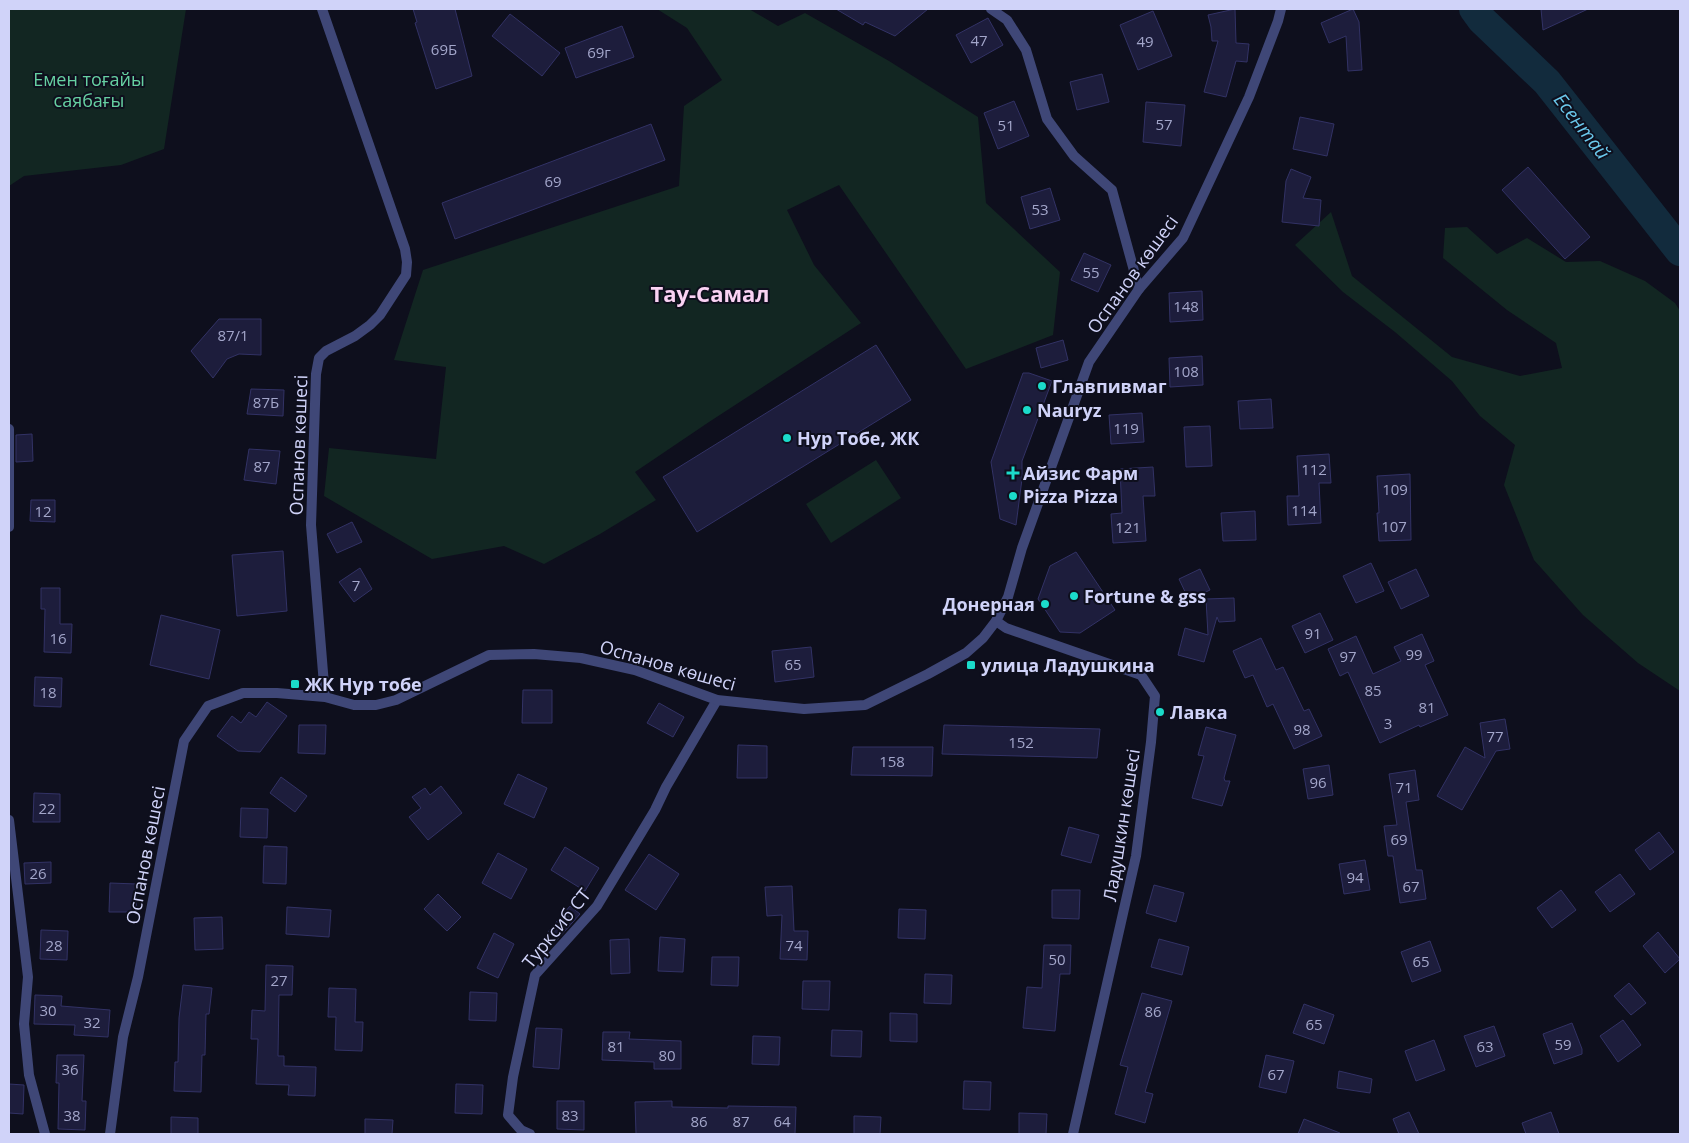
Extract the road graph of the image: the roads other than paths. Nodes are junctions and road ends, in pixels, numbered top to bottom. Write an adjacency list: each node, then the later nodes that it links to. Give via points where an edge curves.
1 (322, 9): 8 (street, Оспанов көшесі, via 407,262 406,275 380,315 355,336 319,358 311,525)
2 (991, 9): 4 (street, via 1007,20 1026,50 1047,119 1074,156 1112,190)
3 (1281, 9): 4 (street, Оспанов көшесі, via 1249,97 1183,238)
4 (1139, 289): 7 (street, Оспанов көшесі, via 1089,362 1022,548 1008,597)
5 (9, 429): 6 (street)
6 (9, 527)
7 (996, 621): 9 (street, Оспанов көшесі, via 966,653 865,705 804,710); 14 (street, Ладушкин көшесі, via 1006,628 1141,675 1155,696 1136,856)
8 (325, 697): 9 (street, Оспанов көшесі, via 354,705 376,705 396,700 489,655 534,654 582,658 635,670); 12 (street, Оспанов көшесі, via 244,694 208,706 184,741 138,977 123,1037)
9 (717, 700): 13 (street, Турксиб СТ, via 597,906 535,975 508,1115 521,1130)
10 (9, 820): 11 (street, via 28,977 24,1024 29,1075)
11 (45, 1134)
12 (110, 1134)
13 (530, 1134)
14 (1073, 1134)

